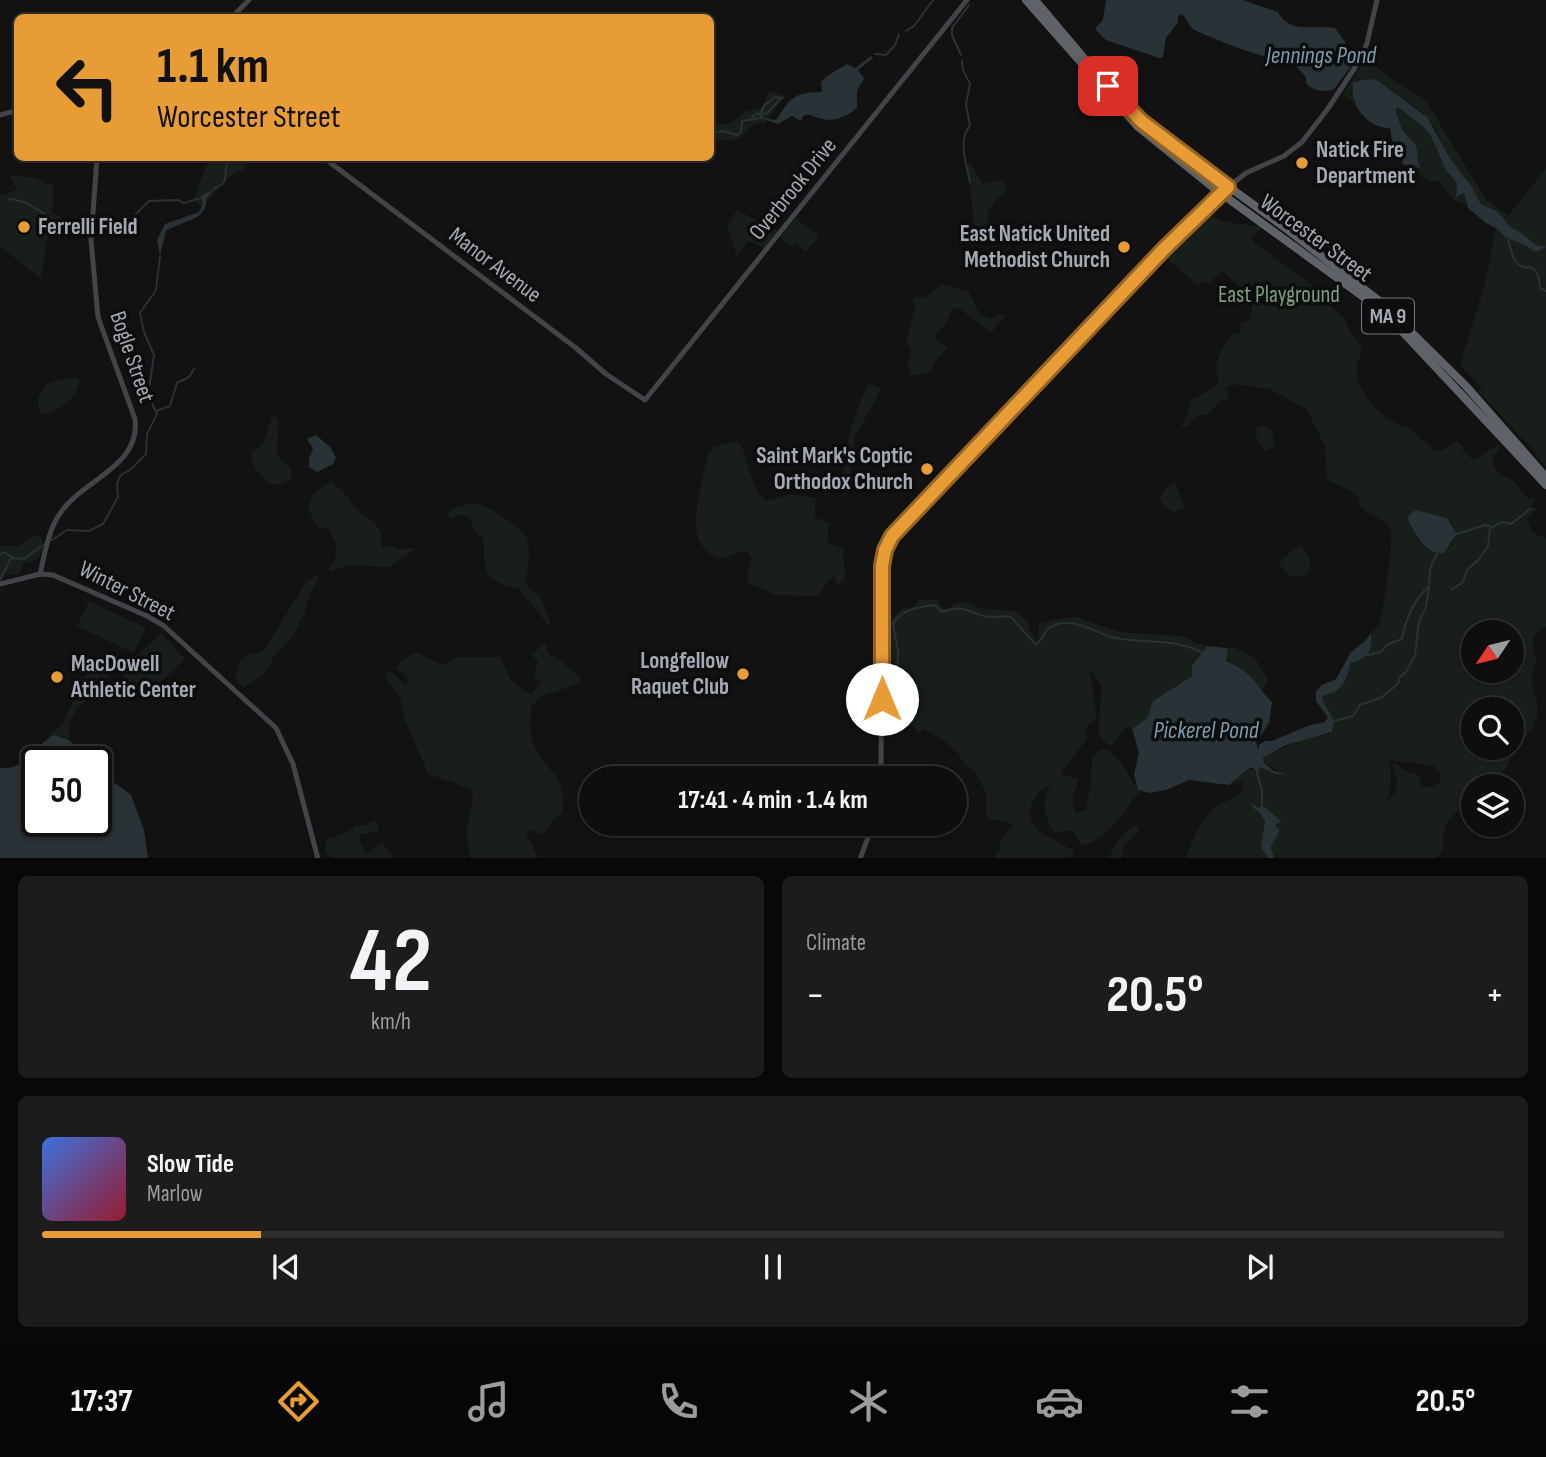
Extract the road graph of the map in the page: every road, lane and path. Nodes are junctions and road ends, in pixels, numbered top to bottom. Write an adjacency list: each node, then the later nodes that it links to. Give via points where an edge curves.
1 (249, 0): 6 (street)
2 (967, 0): 11 (street, Overbrook Drive)
3 (1026, 0): 9 (highway, Worcester Street / MA 9, via 1133,122)
4 (1035, 0): 9 (highway, Worcester Street / MA 9, via 1135,116)
5 (1377, 0): 9 (street, via 1361,57 1309,134 1290,152 1247,172)
6 (235, 14)
7 (97, 161): 14 (street, Bogle Street, via 92,240 98,317 135,419 136,435 124,458 60,513 51,528)
8 (328, 161): 11 (street, Manor Avenue)
9 (1225, 190): 10 (highway, Worcester Street / MA 9, via 1288,230 1381,303); 16 (street, via 889,541 882,566)
10 (1430, 356): 12 (highway, Worcester Street / MA 9, via 1469,390); 13 (highway, Worcester Street / MA 9)
11 (645, 400)
12 (1546, 477)
13 (1546, 485)
14 (40, 574): 15 (street, Winter Street); 18 (street, Winter Street, via 68,580 164,626 273,724 293,764)
15 (0, 584)
16 (881, 766)
17 (869, 836): 19 (street)
18 (318, 858)
19 (860, 858)

